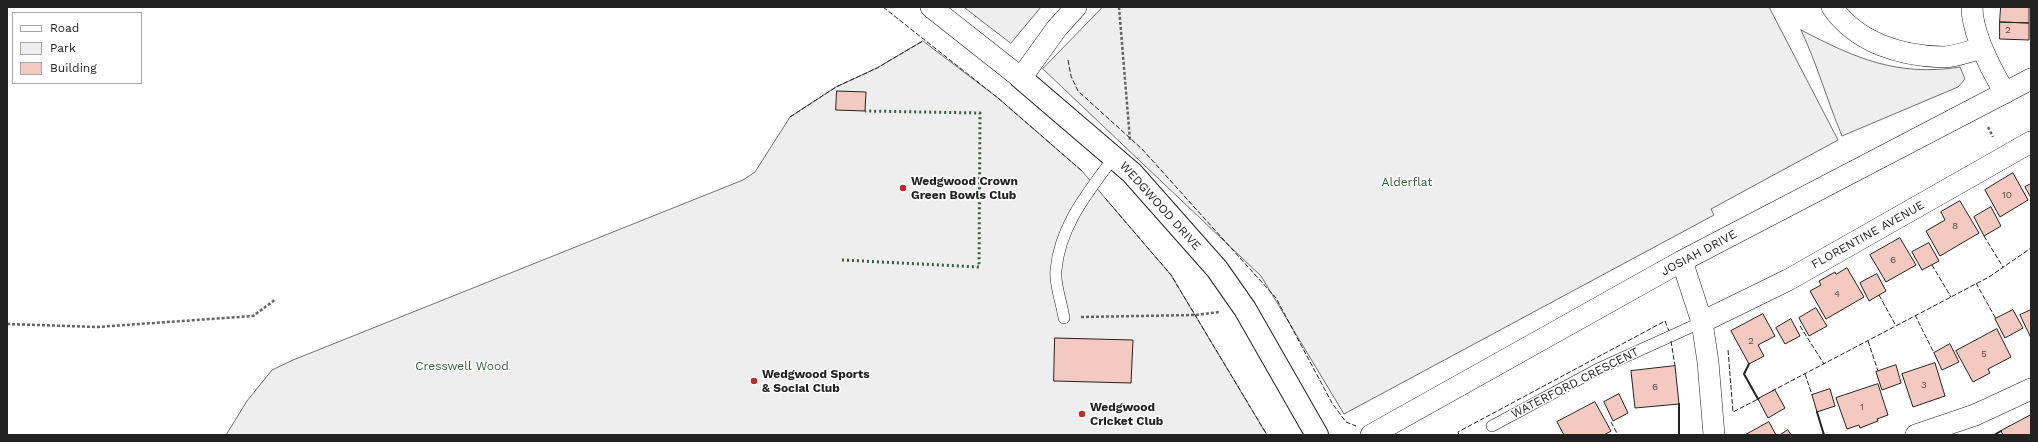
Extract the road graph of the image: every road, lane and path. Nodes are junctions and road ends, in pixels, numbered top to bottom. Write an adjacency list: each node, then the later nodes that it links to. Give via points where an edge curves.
1 (931, 7): 7 (street, WEDGWOOD DRIVE)
2 (1076, 7): 7 (street, via 1057,28)
3 (1119, 7): 14 (path)
4 (1832, 7): 6 (street, via 1840,19 1864,38 1885,48 1944,57)
5 (1972, 7): 6 (street)
6 (1982, 48): 9 (street)
7 (1021, 78): 12 (street, WEDGWOOD DRIVE)
8 (2031, 79): 9 (street, JOSIAH DRIVE)
9 (2005, 93): 10 (street, JOSIAH DRIVE)
10 (1977, 108): 13 (path); 15 (street, JOSIAH DRIVE)
11 (2031, 142): 13 (street, FLORENTINE AVENUE)
12 (1114, 157): 14 (street, WEDGWOOD DRIVE); 18 (lane, via 1080,203 1063,236 1055,271)
13 (2004, 157): 19 (street, FLORENTINE AVENUE, via 1788,280)
14 (1132, 173): 17 (street, WEDGWOOD DRIVE, via 1217,269)
15 (1682, 261): 19 (street); 24 (street, JOSIAH DRIVE)
16 (276, 298): 20 (path, via 253,316 97,327)
17 (1245, 309): 18 (path, via 1195,315); 23 (street, WEDGWOOD DRIVE)
18 (1064, 318)
19 (1702, 322): 22 (lane, WATERFORD CRESCENT, via 1598,369); 25 (street)
20 (7, 324)
21 (2031, 389): 26 (street, via 1975,415)
22 (1492, 426)
23 (1317, 435)
24 (1371, 435)
25 (1714, 435)
26 (1916, 435)

